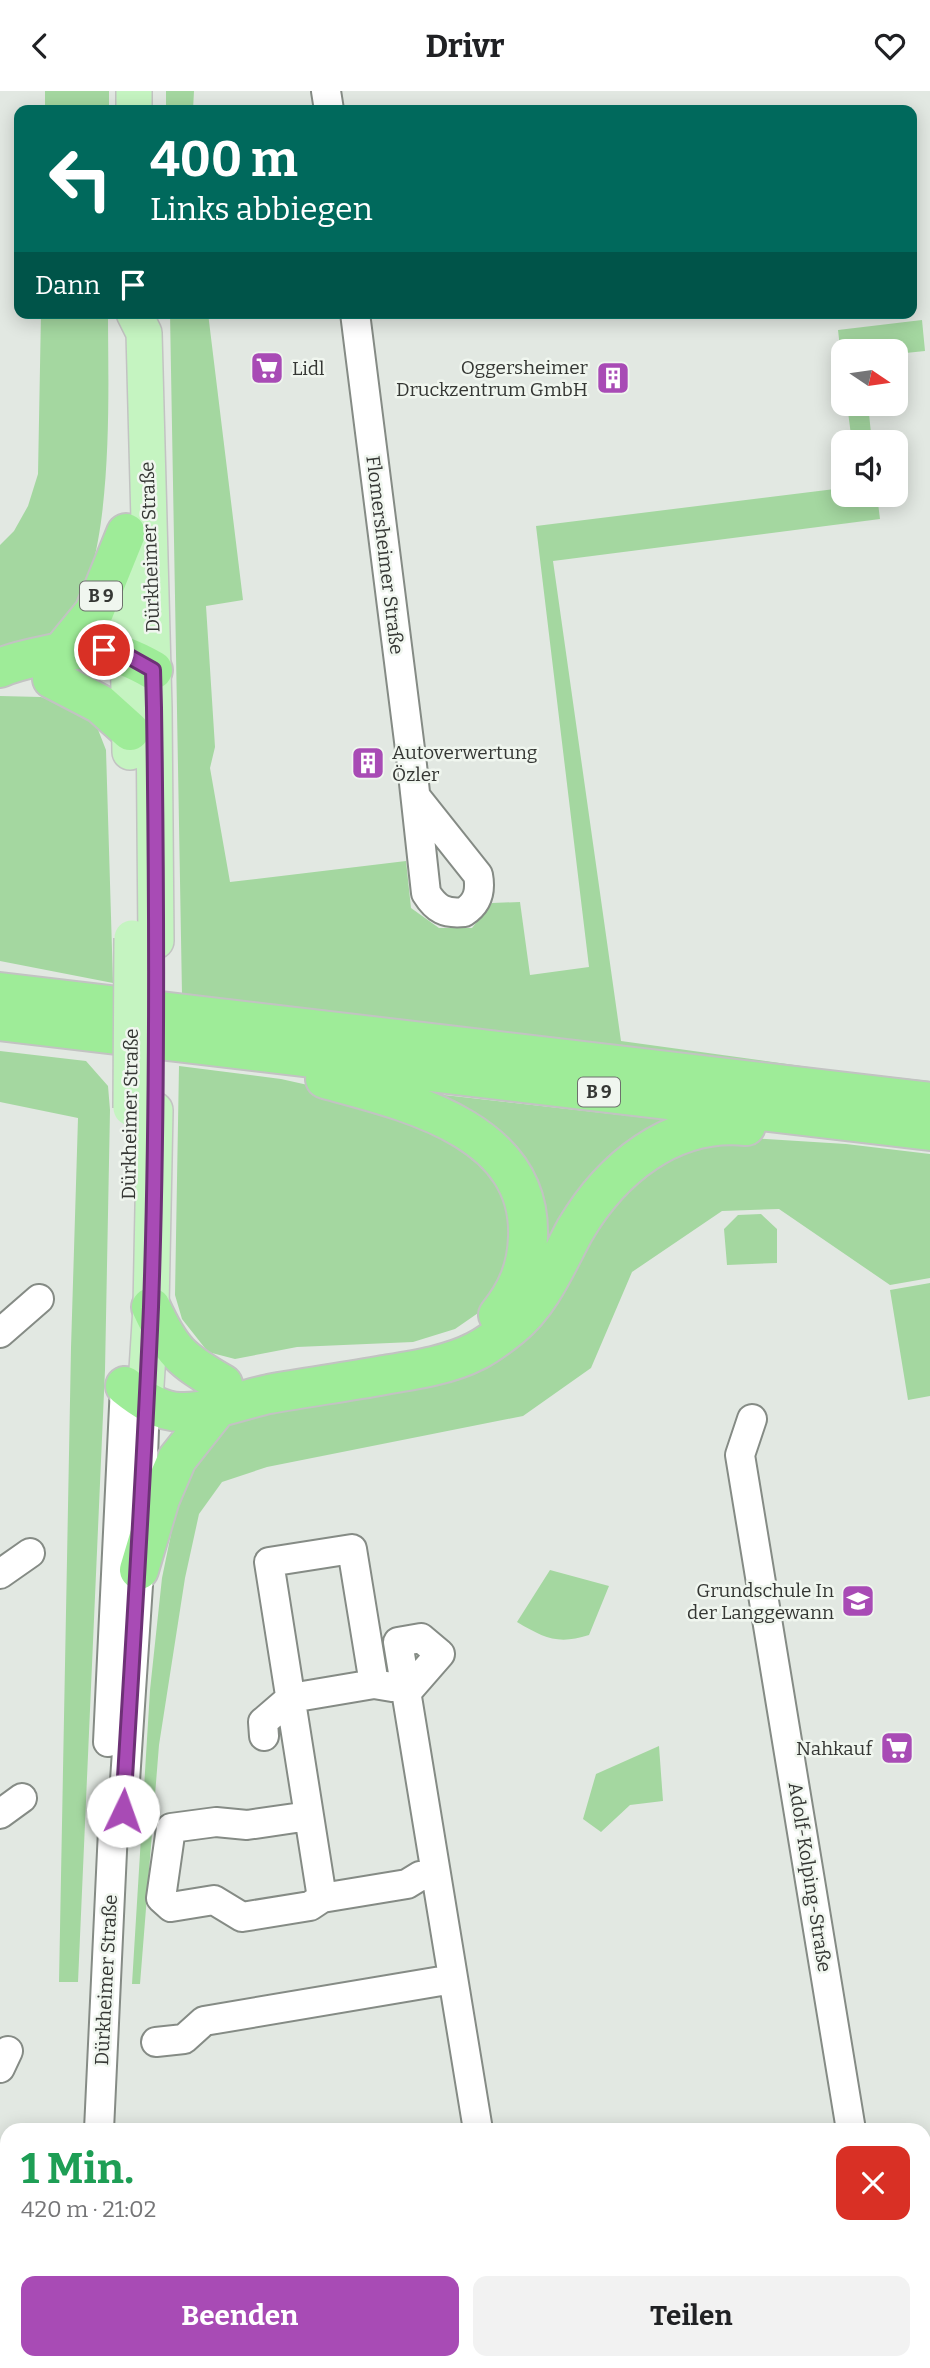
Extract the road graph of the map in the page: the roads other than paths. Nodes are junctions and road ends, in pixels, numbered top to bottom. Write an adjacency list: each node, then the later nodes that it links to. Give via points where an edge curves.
1 (130, 319): 4 (main road, Dürkheimer Straße, via 124,333)
2 (136, 319): 6 (main road, Dürkheimer Straße, via 144,333)
3 (356, 319): 10 (street, Flomersheimer Straße)
4 (126, 534): 5 (highway, B 9, via 94,612); 6 (main road, Dürkheimer Straße)
5 (57, 665): 6 (highway, via 86,649 104,650); 7 (highway); 8 (highway, via 12,681); 9 (highway)
6 (136, 666): 9 (main road, Dürkheimer Straße); 11 (main road, Dürkheimer Straße)
7 (0, 668)
8 (0, 678)
9 (130, 731): 11 (main road, Dürkheimer Straße)
10 (416, 797)
11 (144, 939): 18 (main road, Dürkheimer Straße)
12 (0, 972): 14 (highway, via 29,976)
13 (0, 992): 14 (highway, B 9)
14 (73, 1001): 17 (highway, B 9)
15 (0, 1021): 16 (highway, B 9)
16 (268, 1053): 19 (highway, B 9); 25 (highway, B 9, via 324,1079 445,1117 480,1140 517,1184 526,1208 527,1251 513,1297 494,1320 457,1345 401,1361)
17 (930, 1102)
18 (143, 1109): 22 (main road, Dürkheimer Straße); 24 (main road, Dürkheimer Straße)
19 (830, 1119): 20 (highway, B 9); 25 (highway, via 793,1131 711,1127 659,1143 633,1160 603,1190 542,1291 513,1325 477,1351 409,1371 267,1395)
20 (930, 1131)
21 (39, 1299): 23 (street)
22 (151, 1307): 24 (main road, Dürkheimer Straße); 25 (highway, via 162,1332 183,1360)
23 (0, 1332)
24 (138, 1391): 25 (highway, via 180,1412); 28 (street, Dürkheimer Straße); 34 (street, Dürkheimer Straße, via 105,1810)
25 (221, 1395): 28 (highway, via 177,1459)
26 (752, 1419): 41 (street, Adolf-Kolping-Straße, via 740,1455)
27 (30, 1553): 29 (street)
28 (139, 1570): 34 (street, Dürkheimer Straße, via 123,1811)
29 (0, 1574)
30 (390, 1689): 31 (street); 31 (street, via 352,1549 269,1562); 35 (street)
31 (290, 1698): 32 (street, via 263,1722); 33 (street)
32 (264, 1736)
33 (309, 1816): 36 (street); 36 (street, via 247,1825 216,1822 171,1828 161,1898 172,1907 214,1900 242,1917 310,1906)
34 (113, 1830): 39 (street, Dürkheimer Straße)
35 (420, 1875): 36 (street, via 407,1884); 37 (street)
36 (322, 1898)
37 (453, 1979): 38 (street, via 204,2021 184,2039); 40 (street)
38 (156, 2042)
39 (99, 2123)
40 (477, 2123)
41 (850, 2123)

